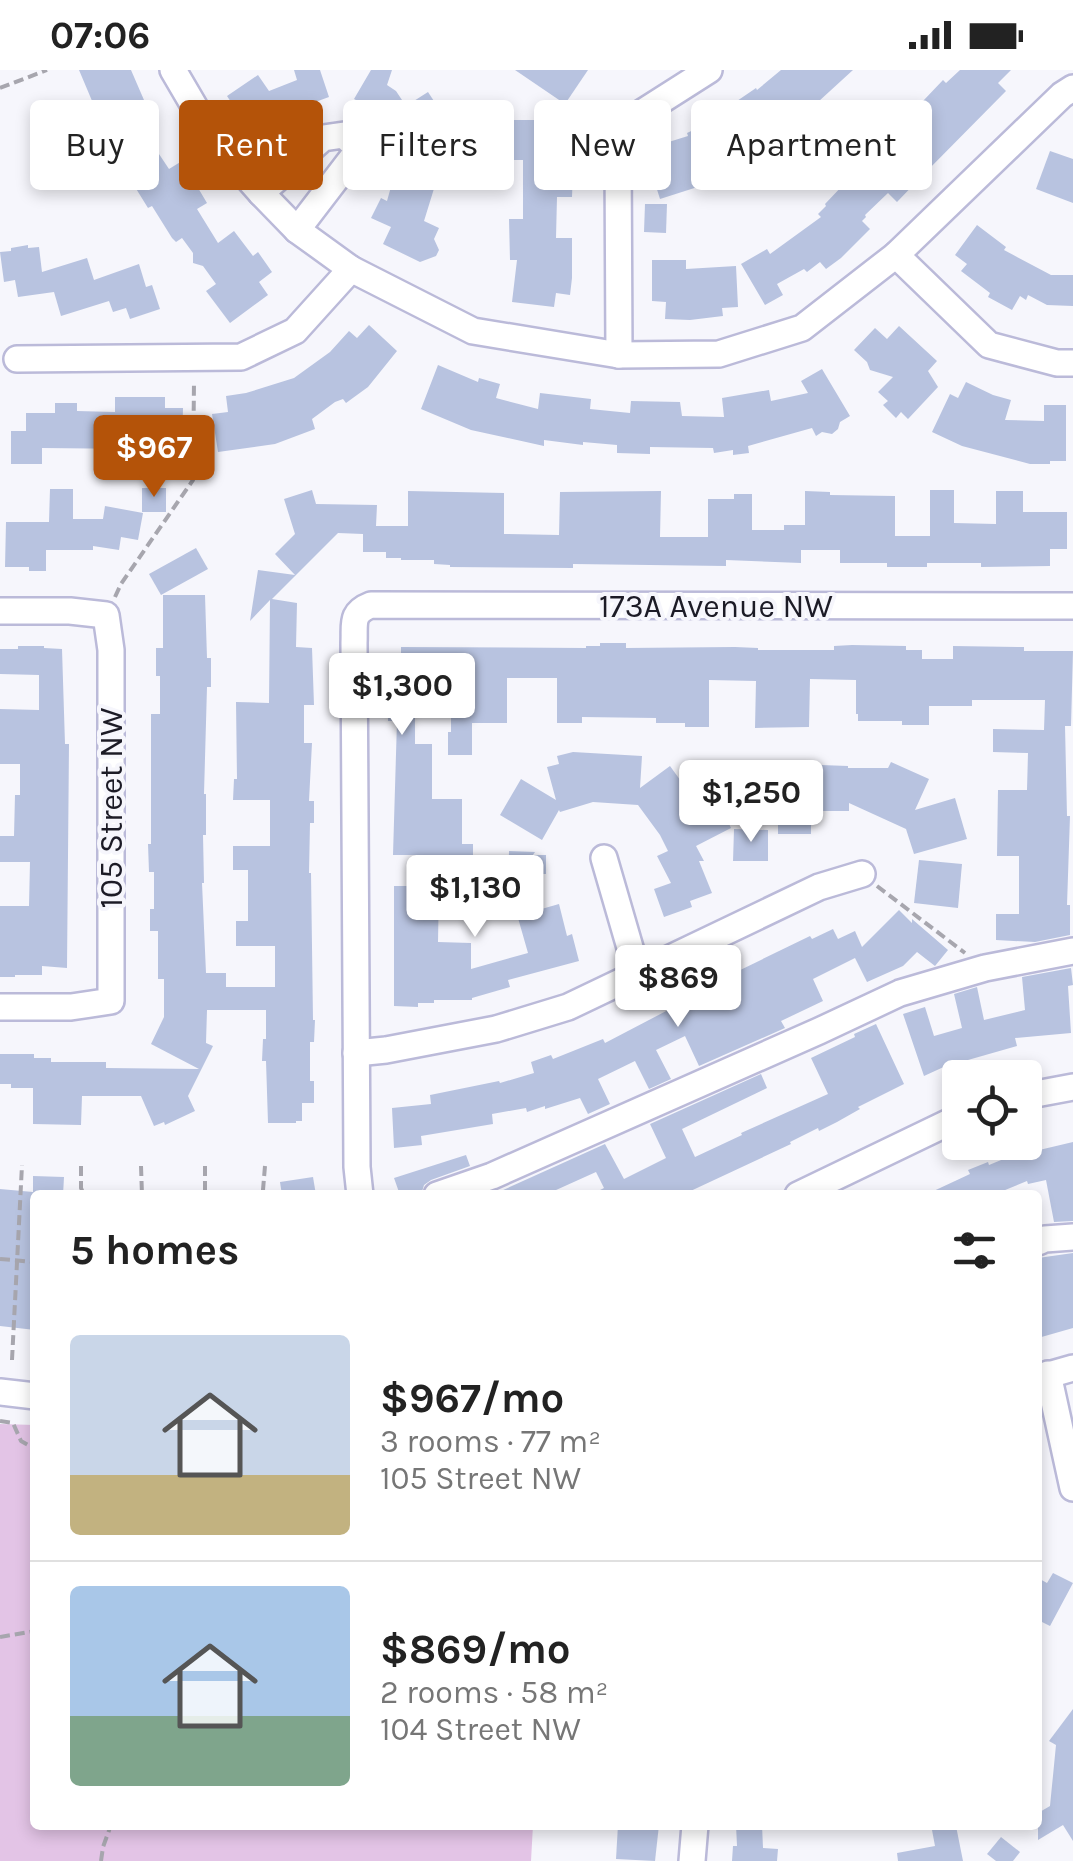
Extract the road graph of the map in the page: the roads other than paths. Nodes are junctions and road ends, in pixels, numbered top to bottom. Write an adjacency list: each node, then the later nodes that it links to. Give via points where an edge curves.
1 (173, 70): 4 (street, via 214,140)
2 (709, 70): 8 (street, via 632,119 618,151)
3 (1069, 95): 6 (street)
4 (261, 193): 5 (street); 5 (street, via 324,138 344,135 359,149)
5 (298, 230): 7 (street)
6 (896, 255): 8 (street, via 802,328 718,354); 10 (street, via 989,345)
7 (351, 268): 8 (street, via 473,331); 9 (street, via 295,332 241,357)
8 (620, 355)
9 (16, 359)
10 (1073, 363)
11 (1073, 606): 18 (street, 173A Avenue NW, via 360,610 354,643)
12 (0, 611): 17 (street, 105 Street NW, via 106,615 111,650 111,1001)
13 (604, 858): 16 (street)
14 (862, 874): 16 (street, via 818,887)
15 (1073, 951): 23 (street, via 900,992)
16 (642, 972): 18 (street, via 496,1029)
17 (0, 1007)
18 (356, 1052): 22 (street)
19 (1073, 1087): 20 (street)
20 (1042, 1093)
21 (942, 1126): 24 (street)
22 (359, 1190)
23 (451, 1190)
24 (808, 1190)
25 (1073, 1236): 26 (street)
26 (1042, 1240)
27 (1053, 1374): 30 (street)
28 (0, 1392): 29 (street)
29 (30, 1395)
30 (1073, 1488)
31 (694, 1830): 32 (street)
32 (692, 1861)

